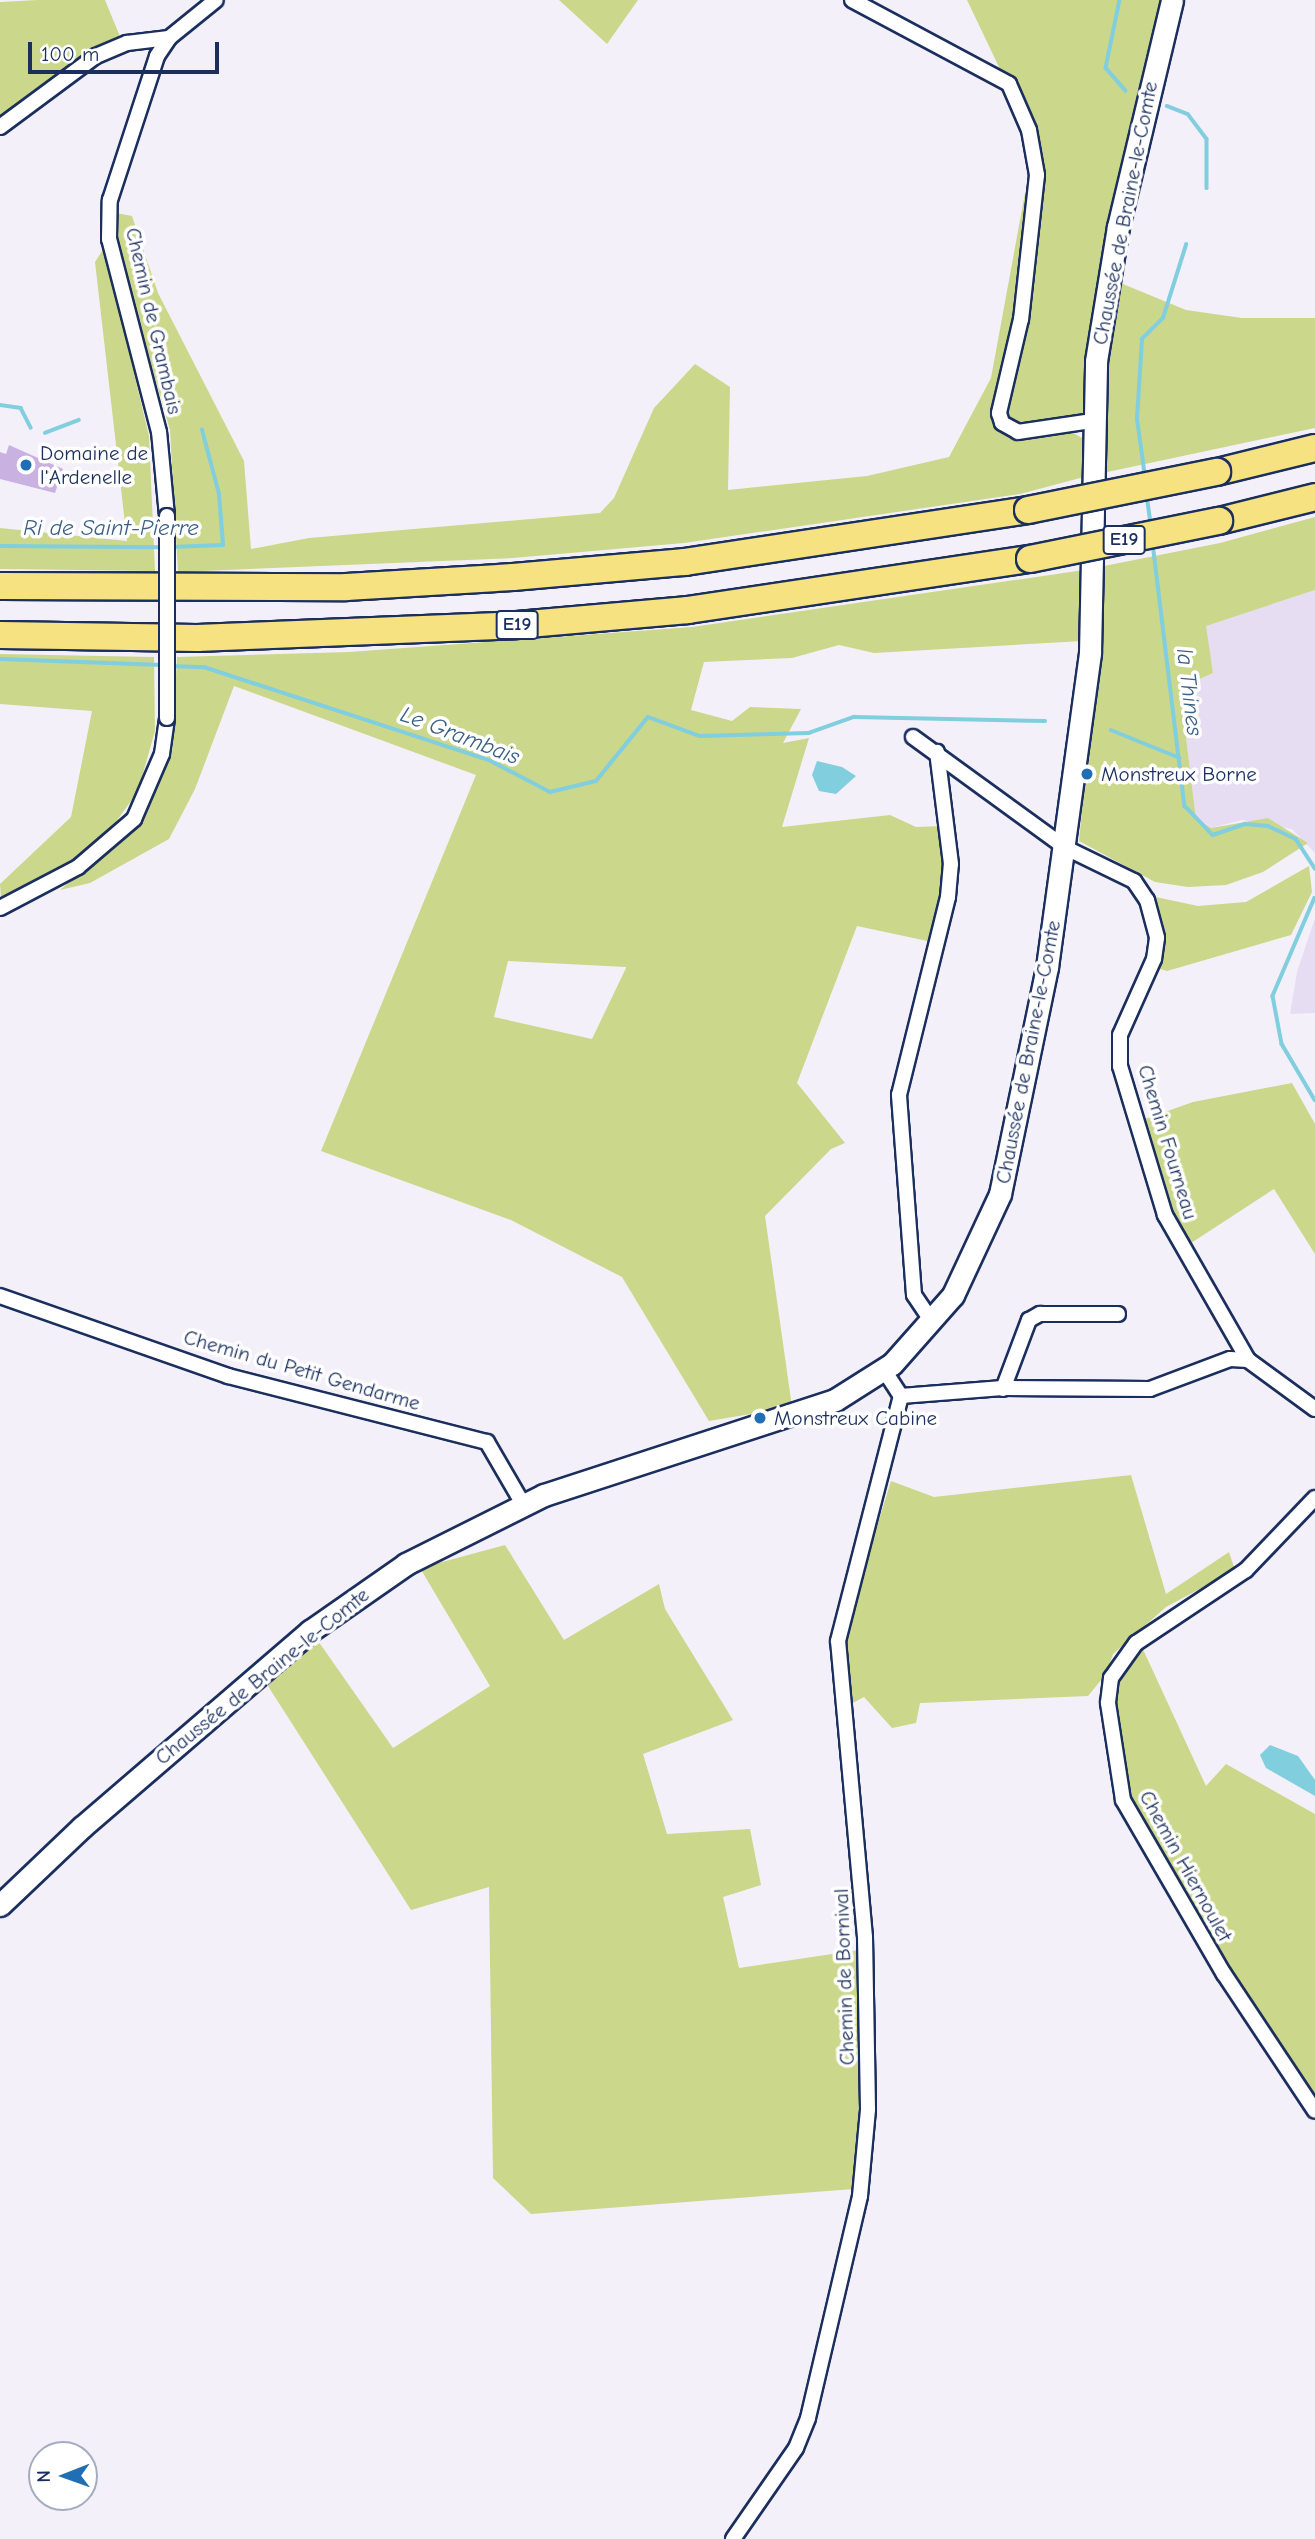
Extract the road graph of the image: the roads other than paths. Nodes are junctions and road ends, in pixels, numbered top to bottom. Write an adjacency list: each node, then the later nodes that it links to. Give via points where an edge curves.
1 (216, 0): 4 (street, Chemin de Grambais)
2 (852, 0): 6 (street, via 1002,76 1015,95 1035,152 1036,214 1021,319 999,413 1002,423 1017,432)
3 (1172, 0): 6 (main road, Chaussée de Braine-le-Comte, via 1104,297)
4 (169, 38): 5 (street, via 127,43 96,56); 14 (street, Chemin de Grambais, bridge, via 157,56 110,200 109,239 159,432 167,516 167,718 162,754 134,819 78,867)
5 (0, 127)
6 (1092, 421): 13 (main road, Chaussée de Braine-le-Comte, via 1090,653)
7 (1315, 448): 9 (highway, E19, bridge, via 1028,510 685,562 332,587)
8 (1315, 498): 10 (highway, E19, bridge, via 1030,559 688,610 517,625 197,638)
9 (0, 586)
10 (0, 635)
11 (913, 737): 12 (street)
12 (937, 752): 13 (street); 17 (street, via 951,864 948,897 899,1096 914,1296)
13 (1066, 848): 17 (main road, Chaussée de Braine-le-Comte, via 1026,1082 1000,1194 971,1265); 18 (street, Chemin Fourneau, via 1134,881 1147,900 1157,938 1146,985 1120,1035 1121,1066 1165,1215)
14 (0, 908)
15 (0, 1296): 24 (street, Chemin du Petit Gendarme, via 228,1376 487,1442)
16 (1118, 1314): 20 (street, via 1040,1314 1029,1320)
17 (933, 1323): 19 (main road, Chaussée de Braine-le-Comte)
18 (1248, 1360): 20 (street, via 1230,1359 1150,1389); 22 (street)
19 (884, 1370): 21 (street); 24 (main road, Chaussée de Braine-le-Comte, via 794,1417 608,1472)
20 (1003, 1388): 21 (street)
21 (901, 1396): 27 (street, Chemin de Bornival, via 838,1641 865,1937 868,2097 860,2196 808,2418 796,2448)
22 (1315, 1409)
23 (1315, 1498): 26 (street, Chemin Hiernoulet, via 1246,1570 1136,1643 1111,1678 1108,1703 1123,1800 1218,1965)
24 (523, 1504): 25 (main road, Chaussée de Braine-le-Comte, via 406,1563 310,1631 82,1826)
25 (0, 1905)
26 (1315, 2111)
27 (733, 2539)

